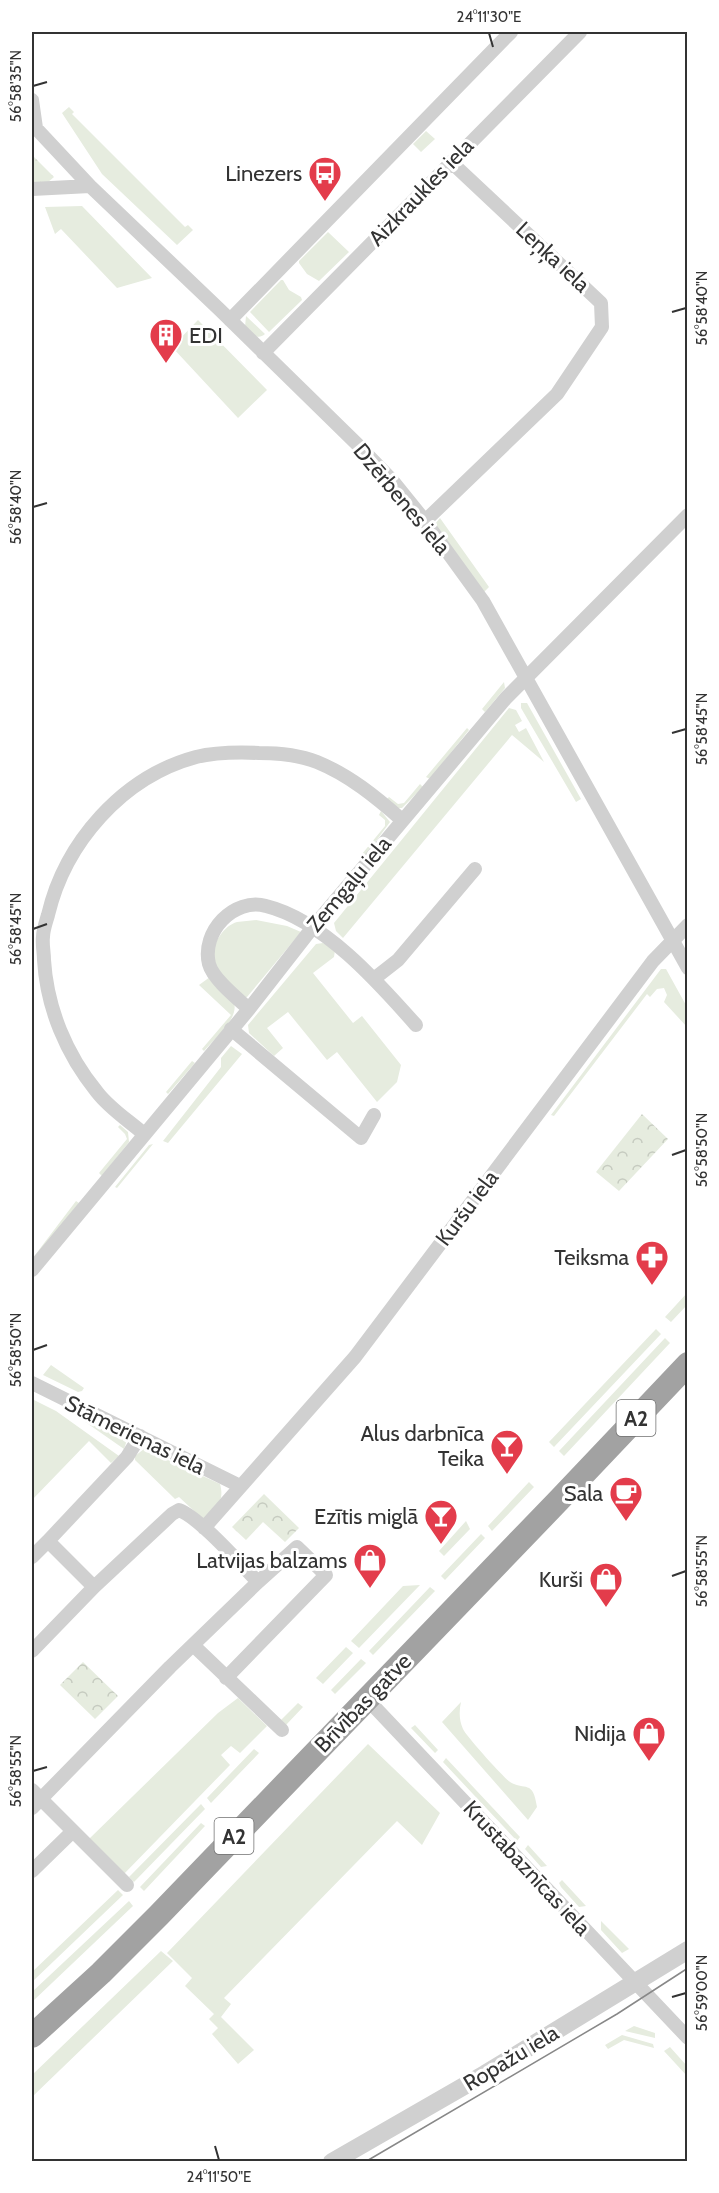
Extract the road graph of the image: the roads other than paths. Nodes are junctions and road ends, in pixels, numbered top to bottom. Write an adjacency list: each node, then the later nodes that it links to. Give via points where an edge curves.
1 (511, 32): 8 (street)
2 (580, 32): 5 (street, Aizkraukles iela)
3 (32, 100): 4 (street, Dzērbenes iela)
4 (34, 126): 6 (street, Dzērbenes iela)
5 (451, 162): 9 (street, Aizkraukles iela); 11 (street, Leņķa iela, via 602,303 602,327 557,394)
6 (90, 186): 7 (street); 8 (street, Dzērbenes iela)
7 (32, 189)
8 (230, 320): 9 (street, Dzērbenes iela)
9 (262, 353): 11 (street, Dzērbenes iela, via 391,479)
10 (687, 515): 12 (street, Zemgaļu iela)
11 (425, 521): 12 (street, Dzērbenes iela, via 483,601)
12 (525, 679): 13 (street, Zemgaļu iela); 17 (street, Dzērbenes iela)
13 (402, 820): 16 (street, Zemgaļu iela); 24 (street, via 354,780 315,761 280,753 227,752 195,758 156,773 99,817 54,891 43,937 46,982 70,1053 98,1093)
14 (475, 869): 19 (street, via 398,960)
15 (687, 925): 17 (street, Kuršu iela)
16 (313, 927): 19 (street); 20 (street, Zemgaļu iela); 20 (street, via 264,905 241,906 224,918 207,949 209,966)
17 (672, 940): 18 (street, Dzērbenes iela); 29 (street, Kuršu iela, via 355,1357)
18 (687, 968)
19 (375, 978): 21 (street)
20 (249, 1009): 22 (street, Zemgaļu iela)
21 (416, 1025)
22 (231, 1029): 23 (street, via 361,1138); 24 (street, Zemgaļu iela)
23 (374, 1115)
24 (144, 1134): 25 (street, Zemgaļu iela)
25 (32, 1270)
26 (687, 1364): 38 (highway, Brīvības gatve / A2)
27 (32, 1383): 28 (street, Stāmerienas iela)
28 (140, 1436): 29 (street, Stāmerienas iela); 31 (street, via 127,1457)
29 (240, 1486): 30 (street, Kuršu iela)
30 (204, 1528): 33 (street); 34 (street, via 179,1510)
31 (48, 1541): 32 (street); 34 (street)
32 (32, 1557)
33 (258, 1582): 35 (street); 37 (street, via 297,1547 326,1575)
34 (94, 1587): 36 (street)
35 (193, 1645): 37 (street); 40 (street)
36 (32, 1651)
37 (226, 1678): 39 (street)
38 (367, 1699): 45 (street, Krustabaznīcas iela); 46 (highway, Brīvības gatve / A2, via 101,1973)
39 (282, 1730)
40 (35, 1799): 41 (street)
41 (73, 1831): 42 (street); 43 (street)
42 (32, 1871)
43 (127, 1885)
44 (687, 1950): 45 (street, Ropažu iela)
45 (635, 1984): 47 (street, Krustabaznīcas iela); 48 (street, Ropažu iela)
46 (32, 2036)
47 (687, 2038)
48 (332, 2162)

